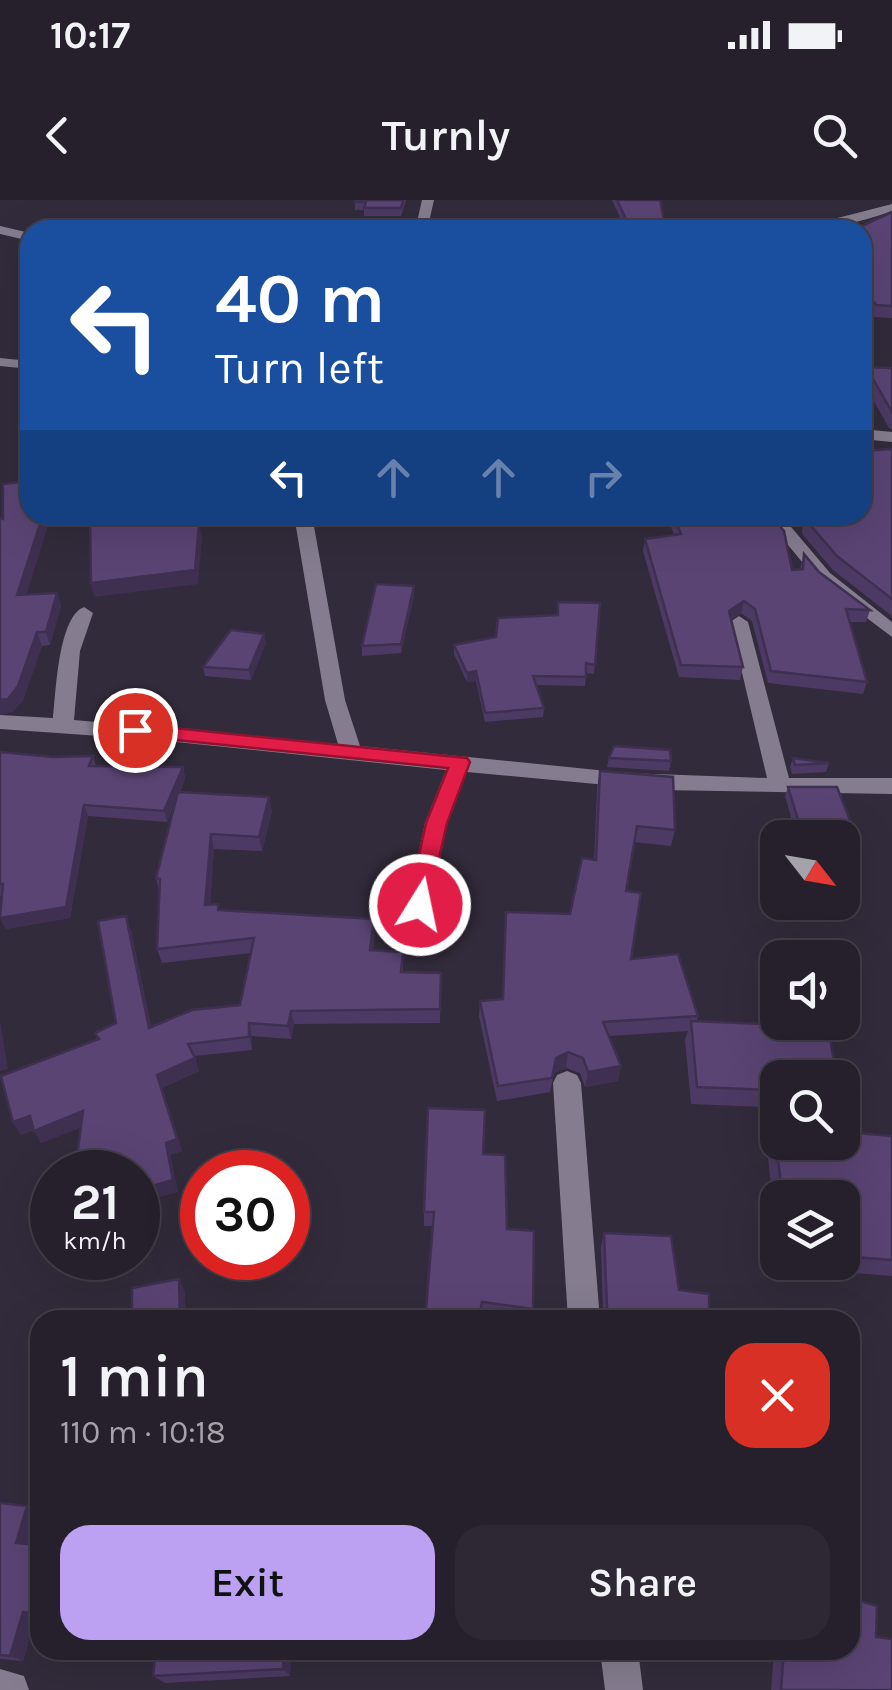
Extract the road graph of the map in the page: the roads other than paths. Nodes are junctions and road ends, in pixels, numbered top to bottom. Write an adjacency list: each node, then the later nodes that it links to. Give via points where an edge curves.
1 (892, 208): 2 (street)
2 (851, 220)
3 (305, 525): 10 (street, via 334,700)
4 (780, 525): 7 (street, via 824,577)
5 (84, 612): 9 (street, via 70,650)
6 (738, 622): 13 (street)
7 (892, 631)
8 (0, 722): 9 (street)
9 (63, 725): 10 (street)
10 (351, 750): 11 (street)
11 (460, 762): 13 (street); 14 (street, via 436,823)
12 (892, 786): 13 (street)
13 (780, 787)
14 (420, 905)
15 (568, 1083): 16 (street)
16 (583, 1310)
17 (620, 1660): 20 (street)
18 (0, 1688): 19 (street)
19 (10, 1690)
20 (624, 1690)

